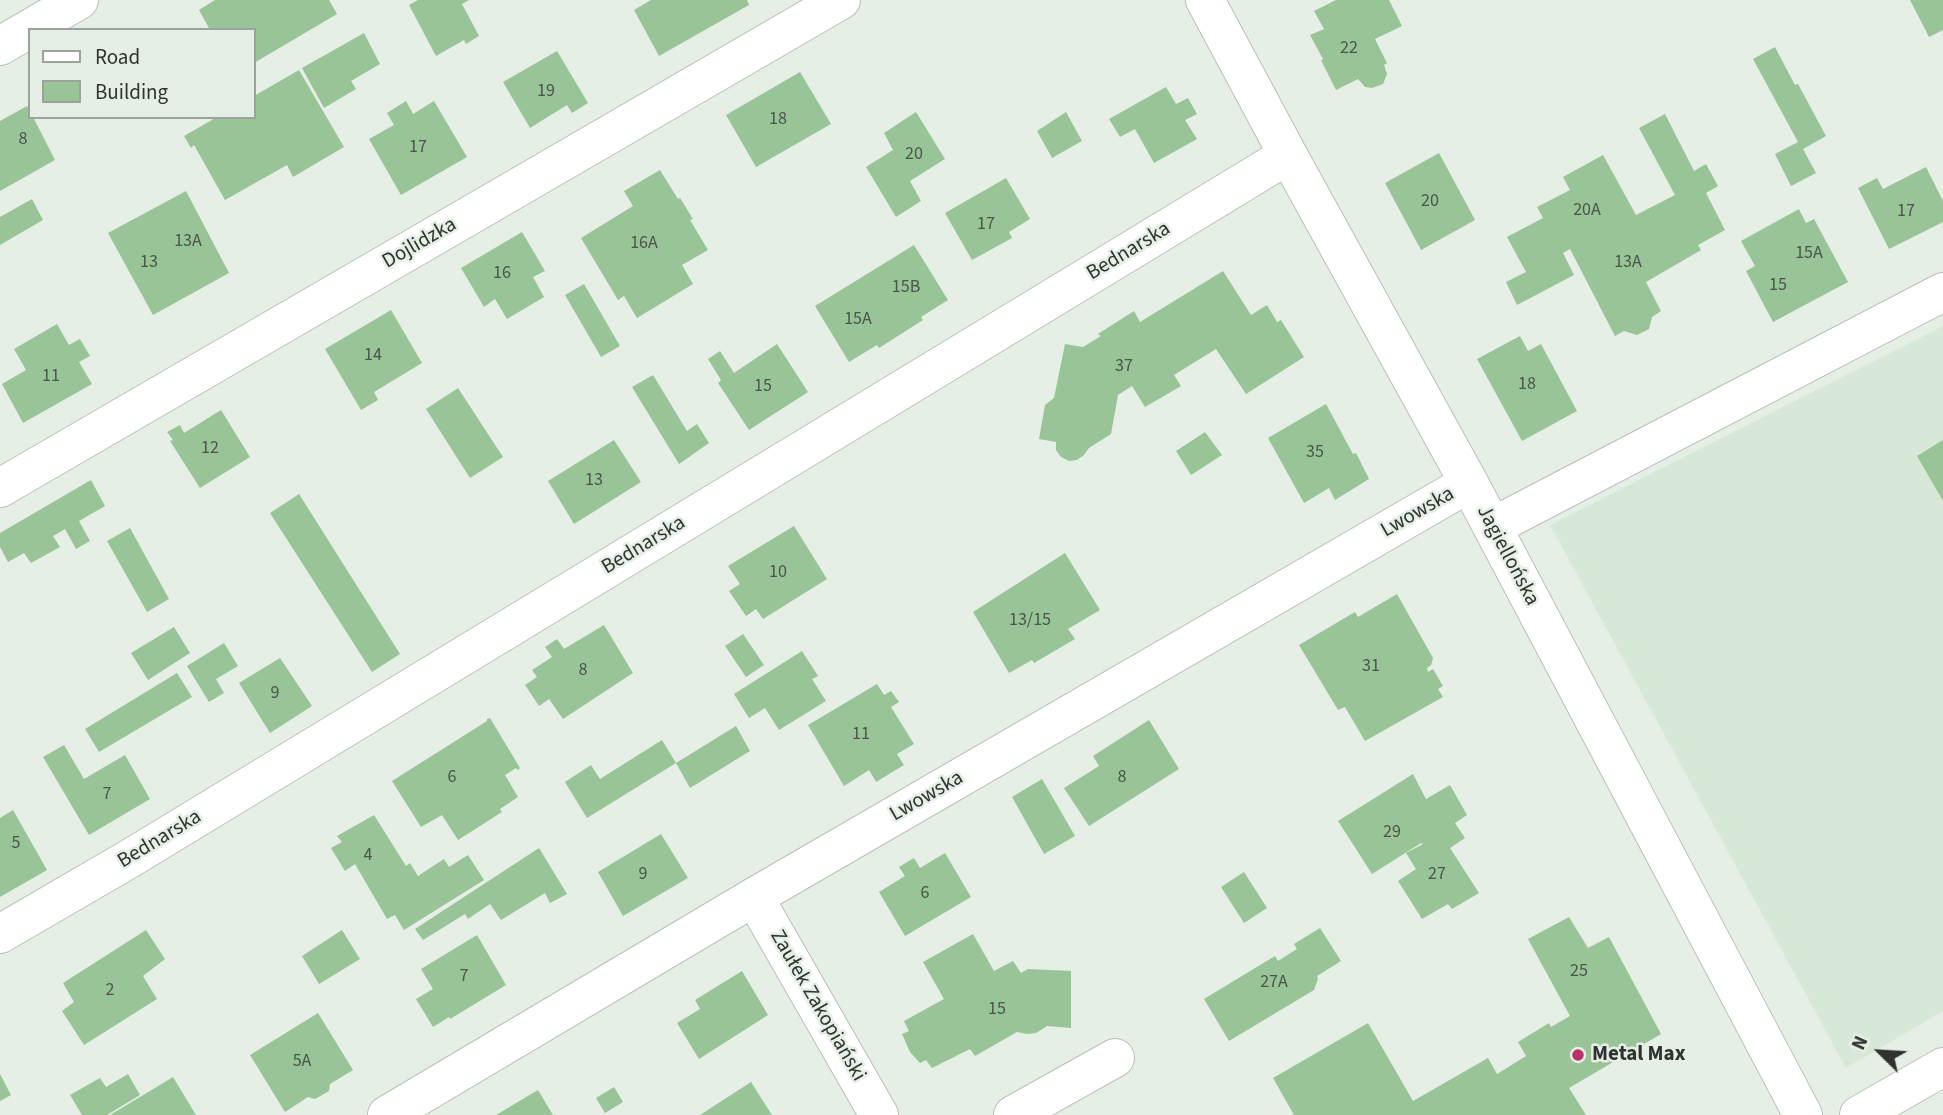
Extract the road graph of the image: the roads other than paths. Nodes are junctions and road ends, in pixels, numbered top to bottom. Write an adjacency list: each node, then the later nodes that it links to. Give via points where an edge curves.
1 (79, 0): 4 (street)
2 (841, 0): 10 (street, Dojlidzka)
3 (1205, 0): 7 (street, Jagiellońska)
4 (31, 28)
5 (28, 30): 6 (street)
6 (0, 46)
7 (1288, 155): 9 (street, Jagiellońska); 13 (street, Bednarska)
8 (1943, 292): 11 (street)
9 (1469, 483): 11 (street, Jagiellońska); 12 (street, Lwowska)
10 (0, 488)
11 (1492, 527): 19 (street, Jagiellońska)
12 (754, 897): 16 (street, Lwowska); 17 (street, Zaułek Zakopiański)
13 (0, 934)
14 (1115, 1058): 18 (street)
15 (1943, 1067): 20 (street)
16 (387, 1115)
17 (879, 1115)
18 (1013, 1115)
19 (1803, 1115)
20 (1859, 1115)

